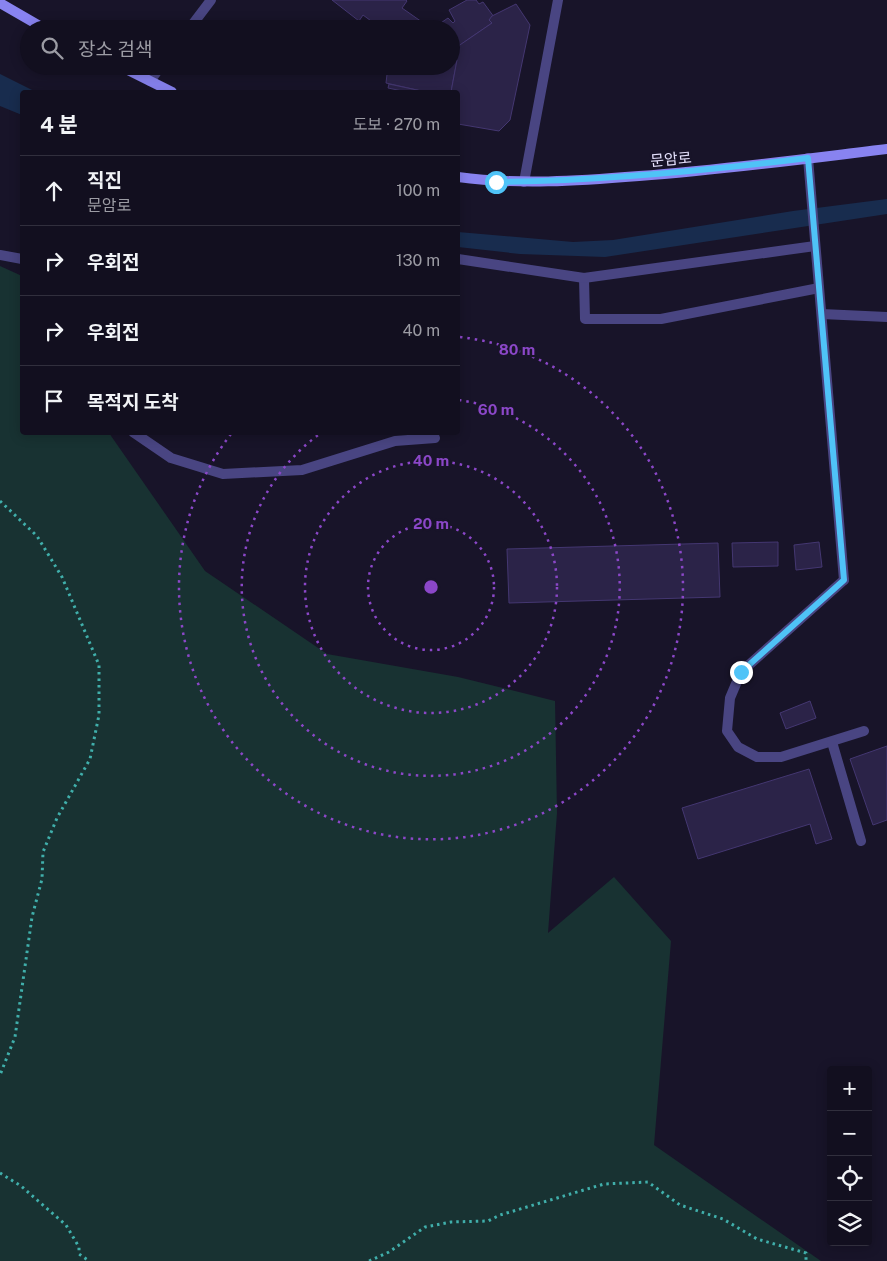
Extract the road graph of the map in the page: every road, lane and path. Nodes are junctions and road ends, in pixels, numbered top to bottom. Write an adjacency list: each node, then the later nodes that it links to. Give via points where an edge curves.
1 (211, 0): 5 (street)
2 (558, 0): 13 (street)
3 (0, 3): 4 (street)
4 (29, 20)
5 (196, 20)
6 (138, 75): 8 (street)
7 (154, 75): 8 (street)
8 (150, 81): 9 (street)
9 (168, 90)
10 (887, 148): 11 (street, 문암로)
11 (808, 158): 13 (street, 문암로, via 709,171 572,182); 14 (street)
12 (460, 177): 13 (street, 문암로)
13 (524, 182)
14 (815, 246): 18 (street); 19 (street)
15 (0, 255): 16 (street)
16 (20, 259)
17 (460, 259): 18 (street)
18 (584, 278): 19 (street, via 585,319 661,319)
19 (819, 288): 20 (street)
20 (822, 314): 21 (street); 26 (street, via 844,580 741,672 730,698 727,731 738,747 757,757 781,757)
21 (887, 317)
22 (138, 435): 23 (street, via 172,458 223,474 302,470 395,441)
23 (435, 438)
24 (0, 501): 28 (path, via 37,536 62,577 99,664 99,716 90,759 57,818 43,852 42,879 32,917 15,1037)
25 (864, 731): 26 (street)
26 (832, 742): 27 (street)
27 (861, 841)
28 (0, 1074)
29 (0, 1173): 30 (path, via 21,1186 66,1224 79,1254)
30 (89, 1261)
31 (368, 1261): 32 (path, via 389,1252 426,1227 451,1222 488,1221 500,1214 604,1184 648,1182 680,1205 723,1219 757,1239 806,1254)
32 (806, 1261)

